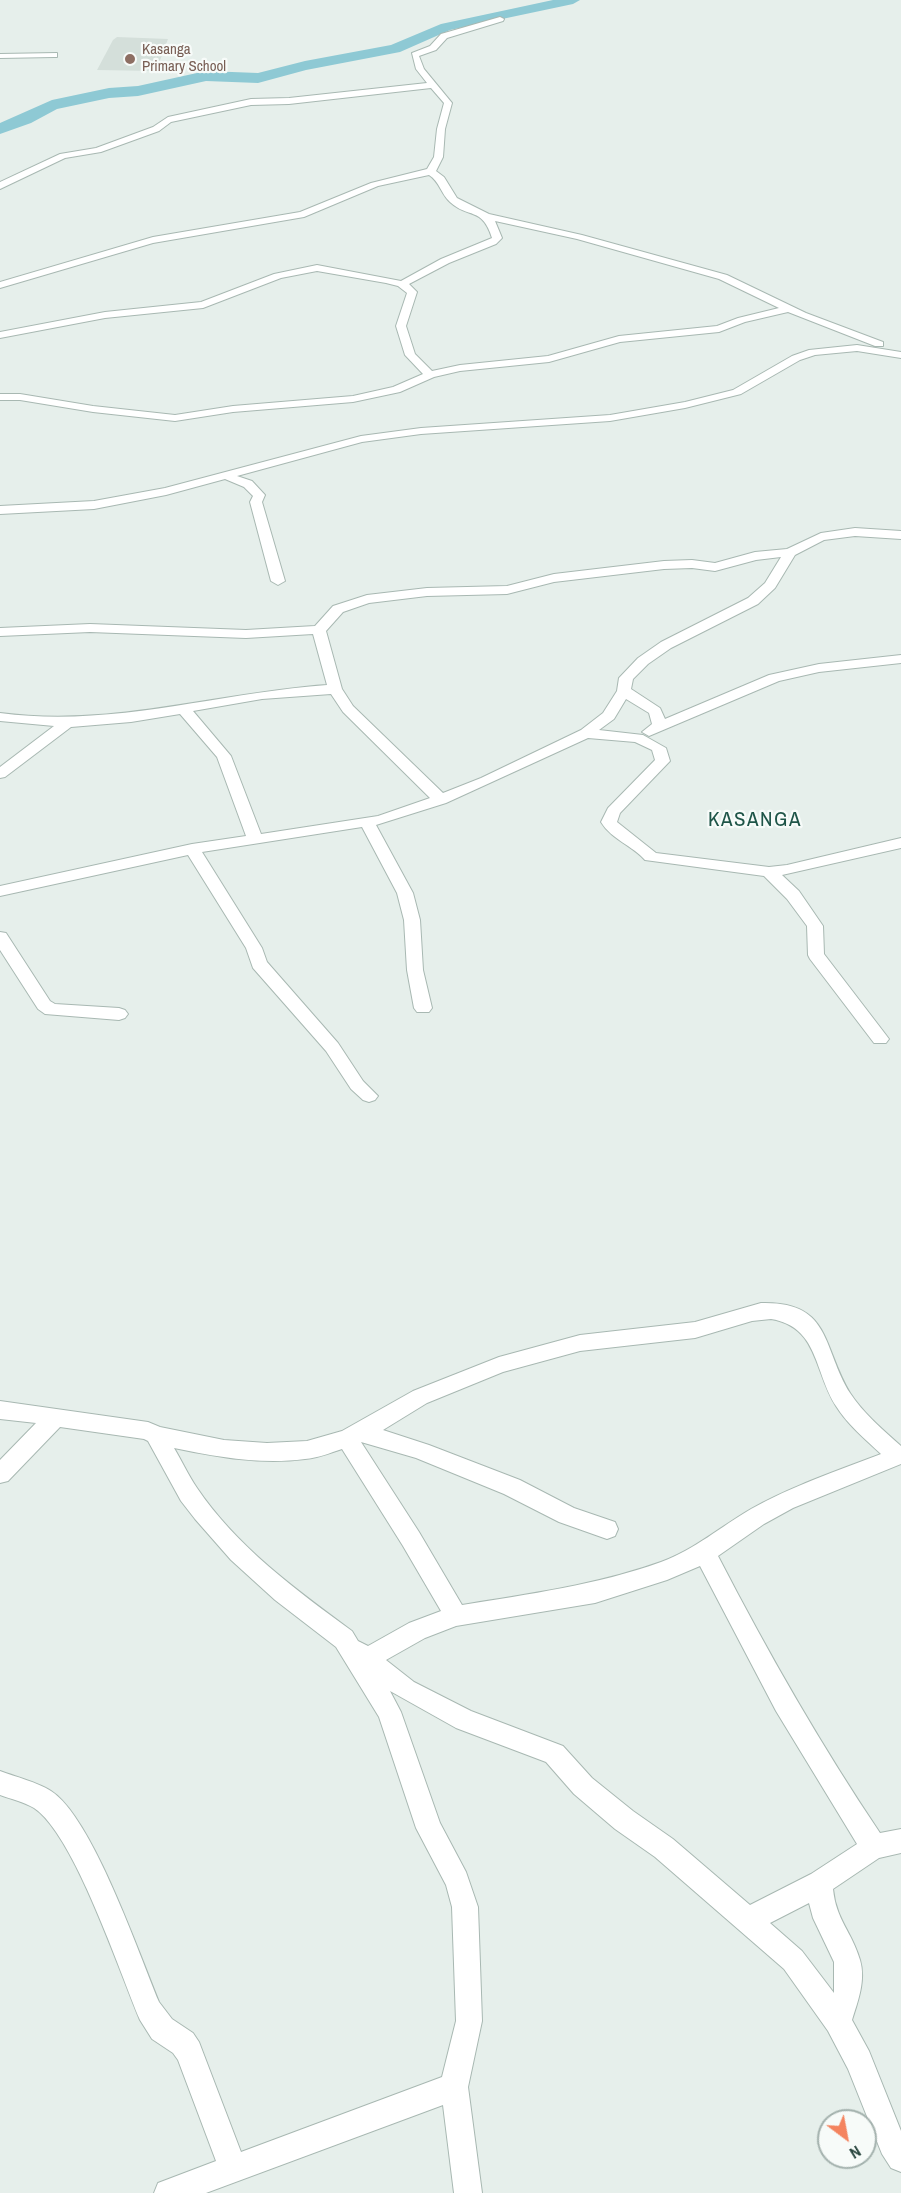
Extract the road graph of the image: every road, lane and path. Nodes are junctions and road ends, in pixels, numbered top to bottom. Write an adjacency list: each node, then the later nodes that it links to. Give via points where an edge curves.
1 (500, 19): 4 (street, via 444,36 434,48 414,55)
2 (54, 55): 3 (street)
3 (0, 56)
4 (432, 85): 5 (street, via 448,103 440,133 440,153); 6 (street, via 252,102 168,120 156,129 106,147 57,158)
5 (430, 171): 7 (street, via 441,179 453,200); 9 (street, via 385,181 299,216 124,247)
6 (0, 186)
7 (486, 216): 8 (street, via 497,238 493,242); 10 (street, via 681,264 734,281)
8 (402, 284): 11 (street, via 333,269 302,270 203,304 105,315); 13 (street, via 412,292 400,326 405,345)
9 (0, 285)
10 (788, 309): 12 (street); 13 (street, via 719,330 619,339 549,359 488,364)
11 (0, 335)
12 (901, 353): 15 (street, via 857,348 813,352 718,399 610,418 422,430 361,440)
13 (430, 375): 14 (street, via 396,390 353,399 175,418)
14 (0, 397)
15 (225, 475): 16 (street, via 94,505); 19 (street, via 248,484 259,495 256,502 267,551)
16 (0, 510)
17 (901, 535): 18 (street, via 855,532 821,537)
18 (790, 552): 20 (street, via 755,556 716,567 664,565 554,578 507,590 427,592 367,599 338,609); 24 (street, via 759,596 657,650 626,678)
19 (279, 581)
20 (319, 630): 21 (street, via 246,634 90,628); 23 (street)
21 (0, 632)
22 (901, 659): 28 (street, via 793,672 729,694)
23 (335, 689): 25 (street, via 263,695); 32 (street, via 361,723)
24 (624, 691): 28 (street, via 655,711); 29 (street, via 609,716)
25 (184, 709): 27 (street); 34 (street, via 224,756)
26 (0, 717): 27 (street)
27 (66, 724): 31 (street)
28 (660, 726): 30 (street)
29 (586, 733): 30 (street); 32 (street)
30 (638, 738): 37 (street, via 659,748 663,761 613,811 609,822 612,827 651,857)
31 (0, 774)
32 (441, 800): 33 (street)
33 (367, 822): 34 (street); 40 (street, via 405,893)
34 (255, 838): 36 (street)
35 (901, 843): 37 (street)
36 (192, 849): 38 (street); 43 (street, via 254,948 259,964)
37 (769, 872): 42 (street, via 793,895 815,926 816,955)
38 (0, 891)
39 (0, 938): 41 (street, via 51,1010)
40 (423, 1008)
41 (119, 1014)
42 (880, 1039)
43 (369, 1096)
44 (0, 1410): 45 (street)
45 (56, 1417): 46 (street); 49 (street)
46 (156, 1435): 47 (street, via 224,1449 267,1452 307,1450); 53 (street, via 189,1494 239,1553 283,1593)
47 (355, 1435): 48 (street, via 429,1393 510,1362 579,1343 695,1330 772,1311 803,1321 812,1331 822,1346 842,1399 862,1424); 50 (street, via 421,1451); 52 (street)
48 (899, 1455): 51 (street, via 785,1501)
49 (0, 1474)
50 (607, 1529)
51 (705, 1553): 52 (street, via 605,1590); 57 (street, via 799,1730)
52 (456, 1617): 54 (street, via 417,1630)
53 (344, 1639): 54 (street); 61 (street, via 389,1712 429,1828 457,1881 465,1907 469,2021)
54 (366, 1659): 59 (street, via 406,1690 464,1720 554,1754 590,1792 664,1848)
55 (0, 1783): 63 (street, via 51,1805 84,1856 148,2011 162,2029 183,2043 194,2061)
56 (901, 1841): 57 (street)
57 (874, 1847): 58 (street)
58 (820, 1883): 59 (street); 60 (street, via 822,1909 849,1972 847,1995)
59 (748, 1920): 60 (street, via 793,1960)
60 (838, 2021): 62 (street)
61 (454, 2087): 63 (street); 65 (street)
62 (901, 2158)
63 (233, 2168): 64 (street)
64 (168, 2193)
65 (468, 2193)

